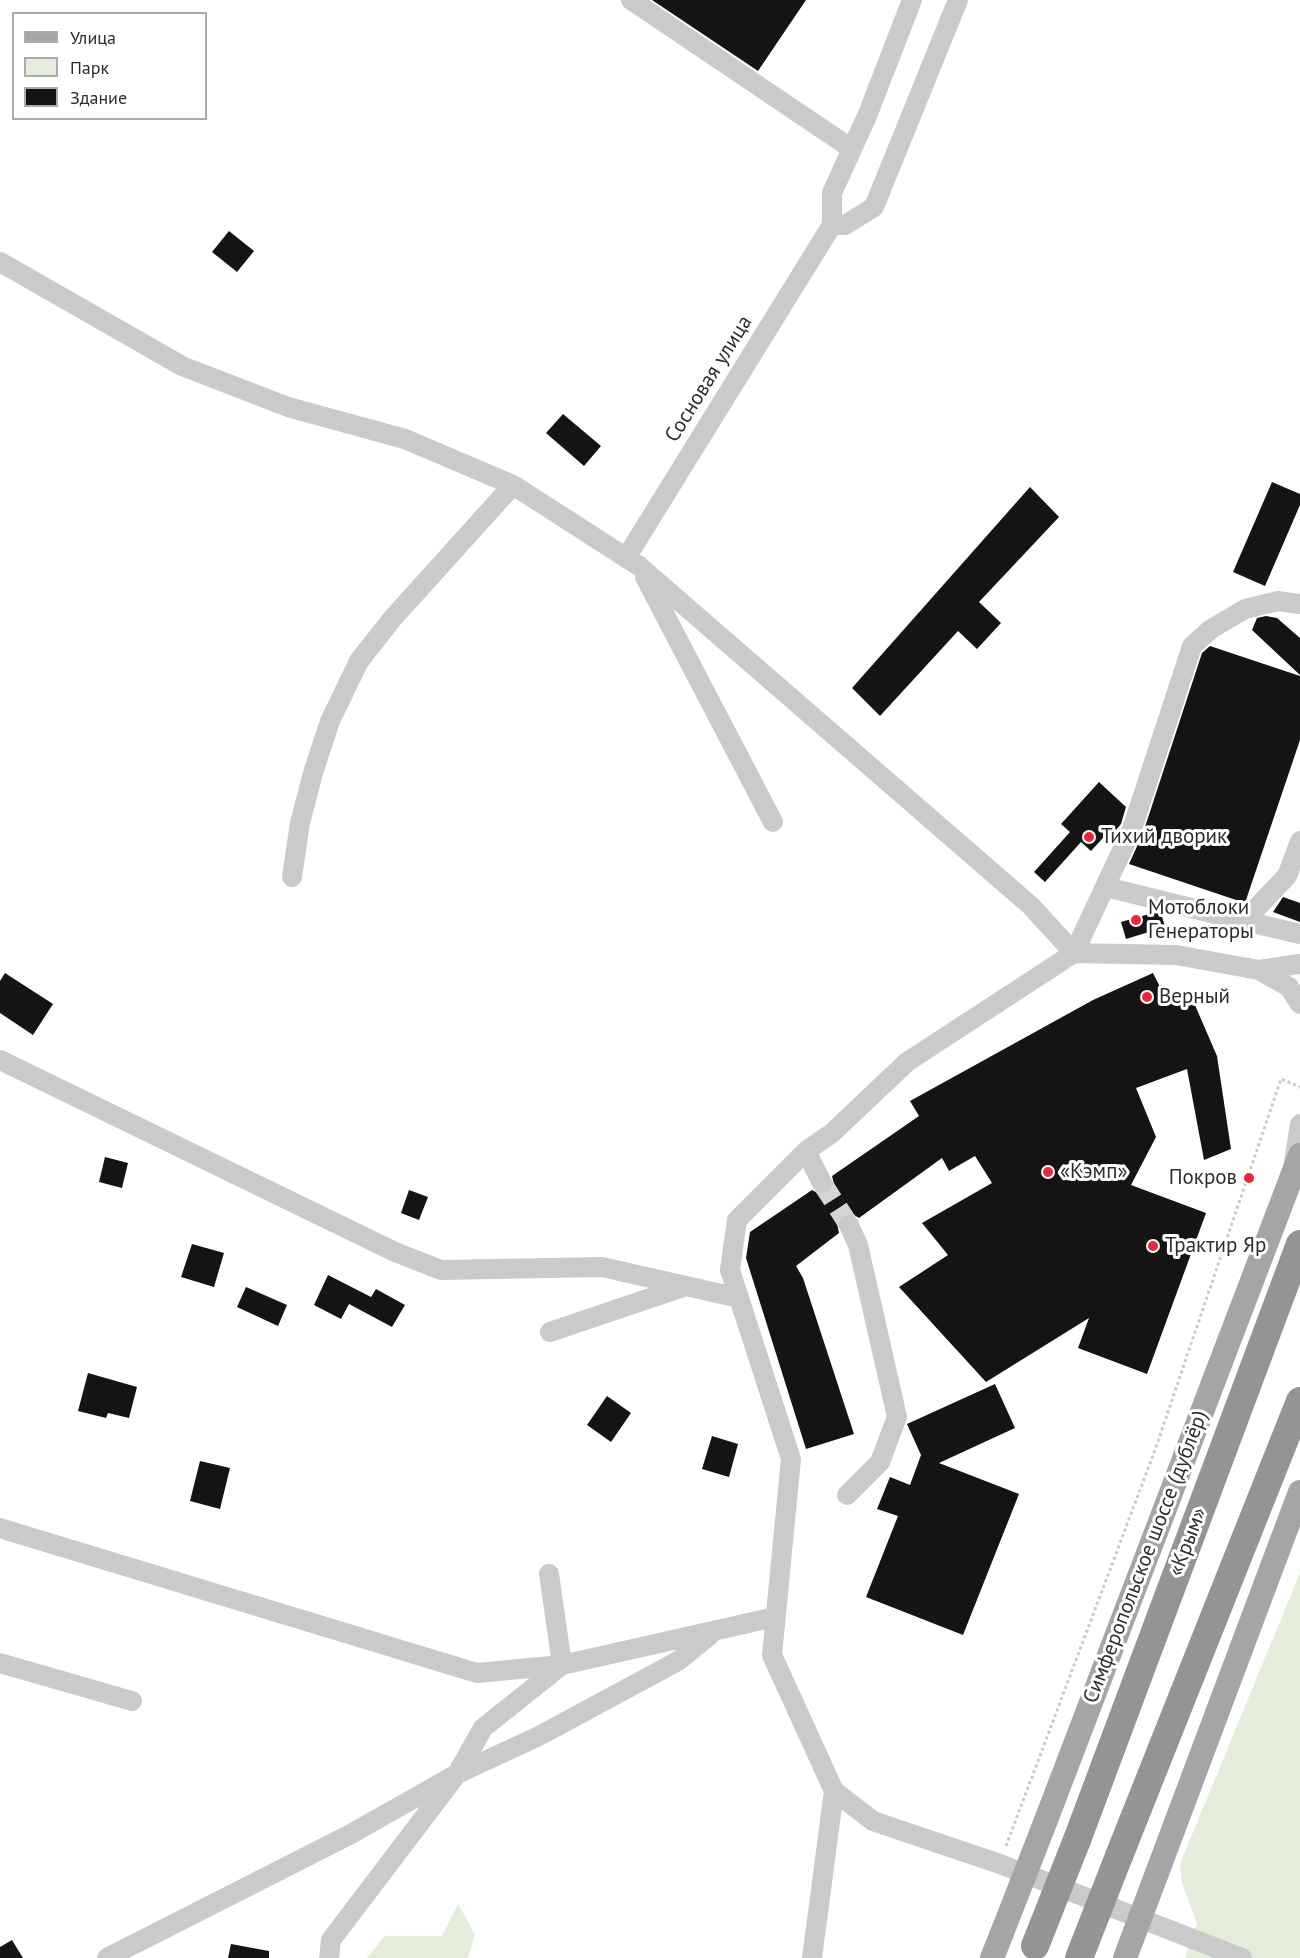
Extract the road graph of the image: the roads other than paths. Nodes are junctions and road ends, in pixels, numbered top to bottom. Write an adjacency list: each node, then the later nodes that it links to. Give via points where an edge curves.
1 (631, 0): 4 (street)
2 (912, 0): 4 (street)
3 (958, 0): 5 (street, via 874,207 845,225)
4 (852, 149): 5 (street, via 832,193)
5 (832, 225): 8 (street, Сосновая улица)
6 (0, 262): 7 (street, via 182,366 288,407 405,439)
7 (513, 485): 8 (street); 13 (street, via 446,571 392,619 359,662 330,721 300,823)
8 (633, 562): 10 (street); 17 (street, via 1031,906)
9 (1300, 604): 14 (street, via 1278,601 1245,609 1211,629 1192,646 1132,829)
10 (772, 822)
11 (1300, 841): 12 (street)
12 (1294, 874): 15 (street)
13 (292, 877)
14 (1106, 887): 15 (street); 17 (street)
15 (1244, 921): 16 (street)
16 (1300, 934)
17 (1074, 953): 19 (street, via 1176,956); 23 (street, via 907,1062 831,1133)
18 (1300, 964): 19 (street)
19 (1259, 970): 20 (street, via 1289,987)
20 (1300, 1004)
21 (0, 1060): 29 (street, via 396,1252 441,1270 602,1267)
22 (1300, 1124): 25 (street)
23 (806, 1151): 26 (street); 30 (street, via 737,1220 730,1270)
24 (1300, 1155): 25 (main road, Симферопольское шоссе (дублёр))
25 (1291, 1179): 48 (main road, Симферопольское шоссе (дублёр), bridge)
26 (822, 1183)
27 (849, 1226): 34 (street, via 858,1245 897,1417 880,1462)
28 (1300, 1244): 44 (highway, «Крым», bridge)
29 (686, 1286): 30 (street); 31 (street)
30 (739, 1298): 37 (street, via 791,1459)
31 (550, 1332)
32 (1300, 1401): 49 (highway, bridge)
33 (1300, 1492): 50 (main road, bridge)
34 (847, 1495)
35 (0, 1528): 40 (street, via 477,1673)
36 (549, 1574): 40 (street)
37 (776, 1617): 38 (street); 43 (street, via 772,1655)
38 (714, 1631): 40 (street); 42 (street, via 678,1661 539,1736)
39 (0, 1664): 41 (street)
40 (562, 1665): 42 (street, via 483,1728)
41 (132, 1701)
42 (457, 1774): 45 (street, via 349,1835); 46 (street, via 332,1940)
43 (834, 1791): 47 (street); 51 (street, via 873,1821 1000,1864)
44 (1033, 1952)
45 (107, 1958)
46 (329, 1958)
47 (812, 1958)
48 (992, 1958)
49 (1079, 1958)
50 (1125, 1958)
51 (1242, 1958)

